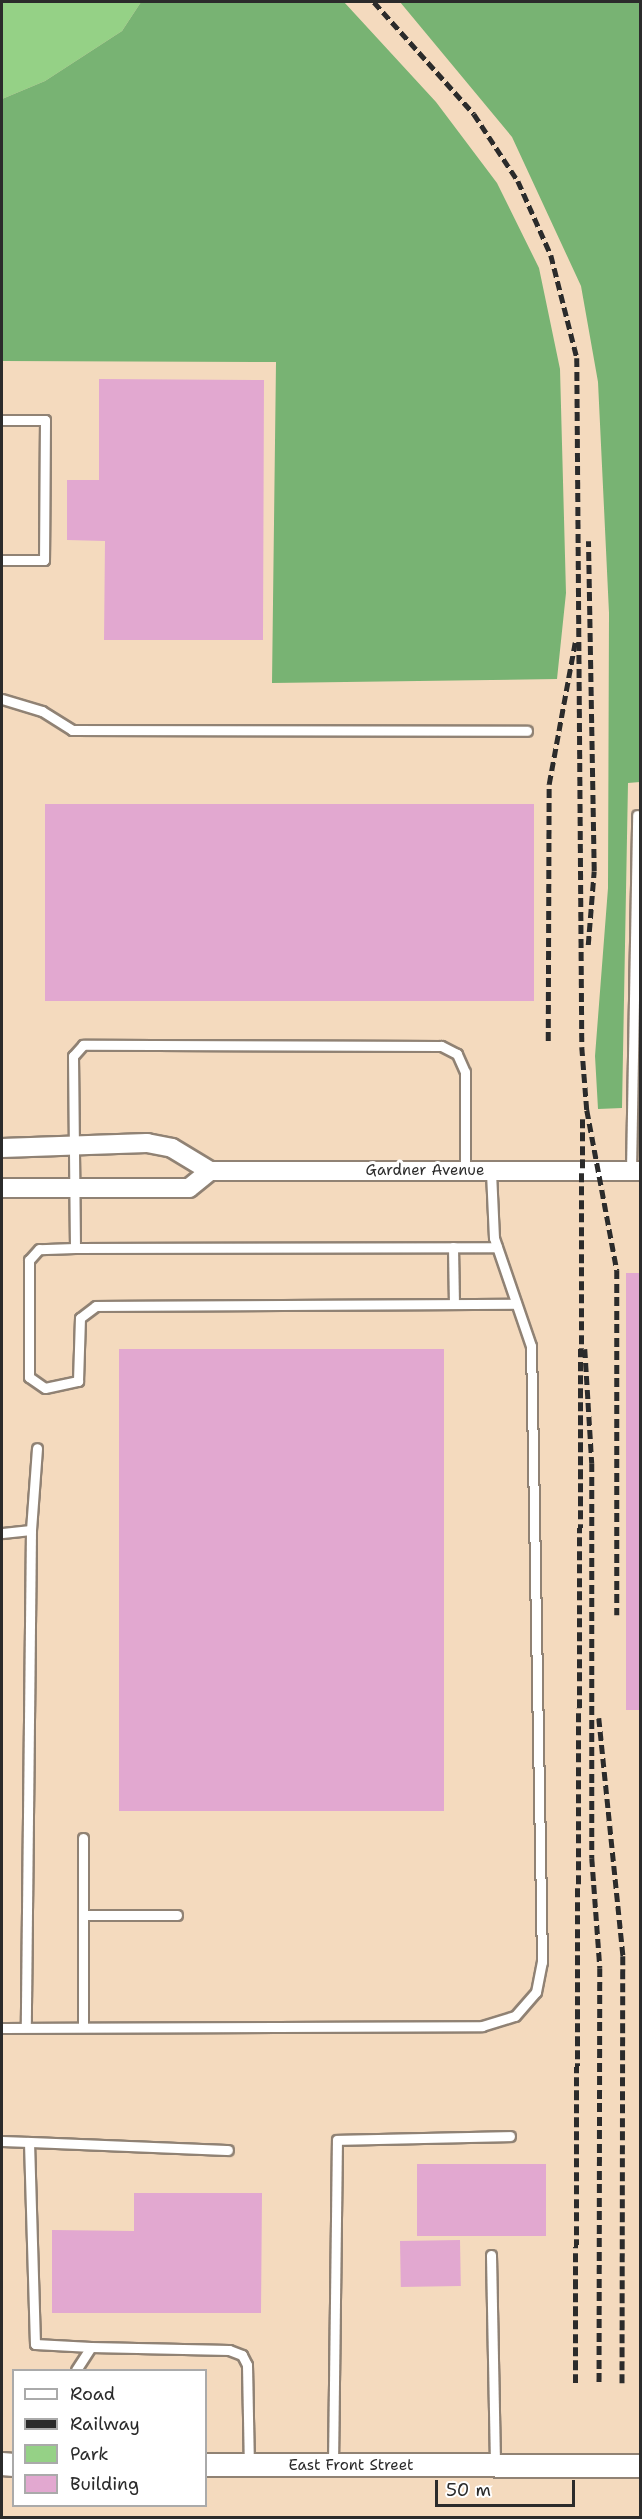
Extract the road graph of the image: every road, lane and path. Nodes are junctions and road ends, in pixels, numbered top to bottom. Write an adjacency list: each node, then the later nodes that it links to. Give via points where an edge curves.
1 (2, 420): 2 (lane, via 45,420 44,560)
2 (2, 560)
3 (2, 699): 4 (lane, via 42,711 72,730)
4 (527, 731)
5 (637, 815): 11 (lane)
6 (74, 1146): 7 (street); 8 (street, via 172,1148); 9 (lane, via 73,1056 87,1044 431,1045 450,1049 465,1072); 13 (lane)
7 (2, 1148)
8 (210, 1171): 9 (street, Gardner Avenue); 13 (street, via 189,1188)
9 (465, 1171): 10 (street, Gardner Avenue)
10 (491, 1171): 11 (street, Gardner Avenue); 15 (lane)
11 (636, 1171)
12 (2, 1188): 13 (street)
13 (75, 1188): 16 (lane)
14 (453, 1247): 15 (lane); 16 (lane); 18 (lane)
15 (497, 1247): 17 (lane)
16 (75, 1248): 18 (lane, via 39,1249 29,1260 26,1368 34,1384 45,1388 78,1381 80,1318 96,1306)
17 (516, 1304): 18 (lane); 25 (lane, via 531,1347 542,1962 536,1992 515,2016 482,2026)
18 (454, 1305)
19 (38, 1448): 20 (lane)
20 (31, 1530): 21 (lane); 27 (lane)
21 (2, 1533)
22 (83, 1838): 23 (lane)
23 (84, 1915): 24 (lane); 25 (lane)
24 (177, 1916)
25 (83, 2027): 27 (lane)
26 (2, 2028): 27 (lane)
27 (26, 2028)
28 (510, 2136): 37 (lane, via 337,2139)
29 (2, 2141): 30 (lane)
30 (29, 2142): 31 (lane); 33 (lane, via 35,2344)
31 (228, 2150)
32 (491, 2255): 38 (lane)
33 (91, 2347): 34 (lane); 36 (lane, via 229,2350 242,2355 247,2365)
34 (77, 2369)
35 (207, 2465): 36 (street, East Front Street)
36 (249, 2465): 37 (street, East Front Street)
37 (333, 2465): 38 (street, East Front Street)
38 (495, 2466): 39 (street, East Front Street)
39 (640, 2466)

